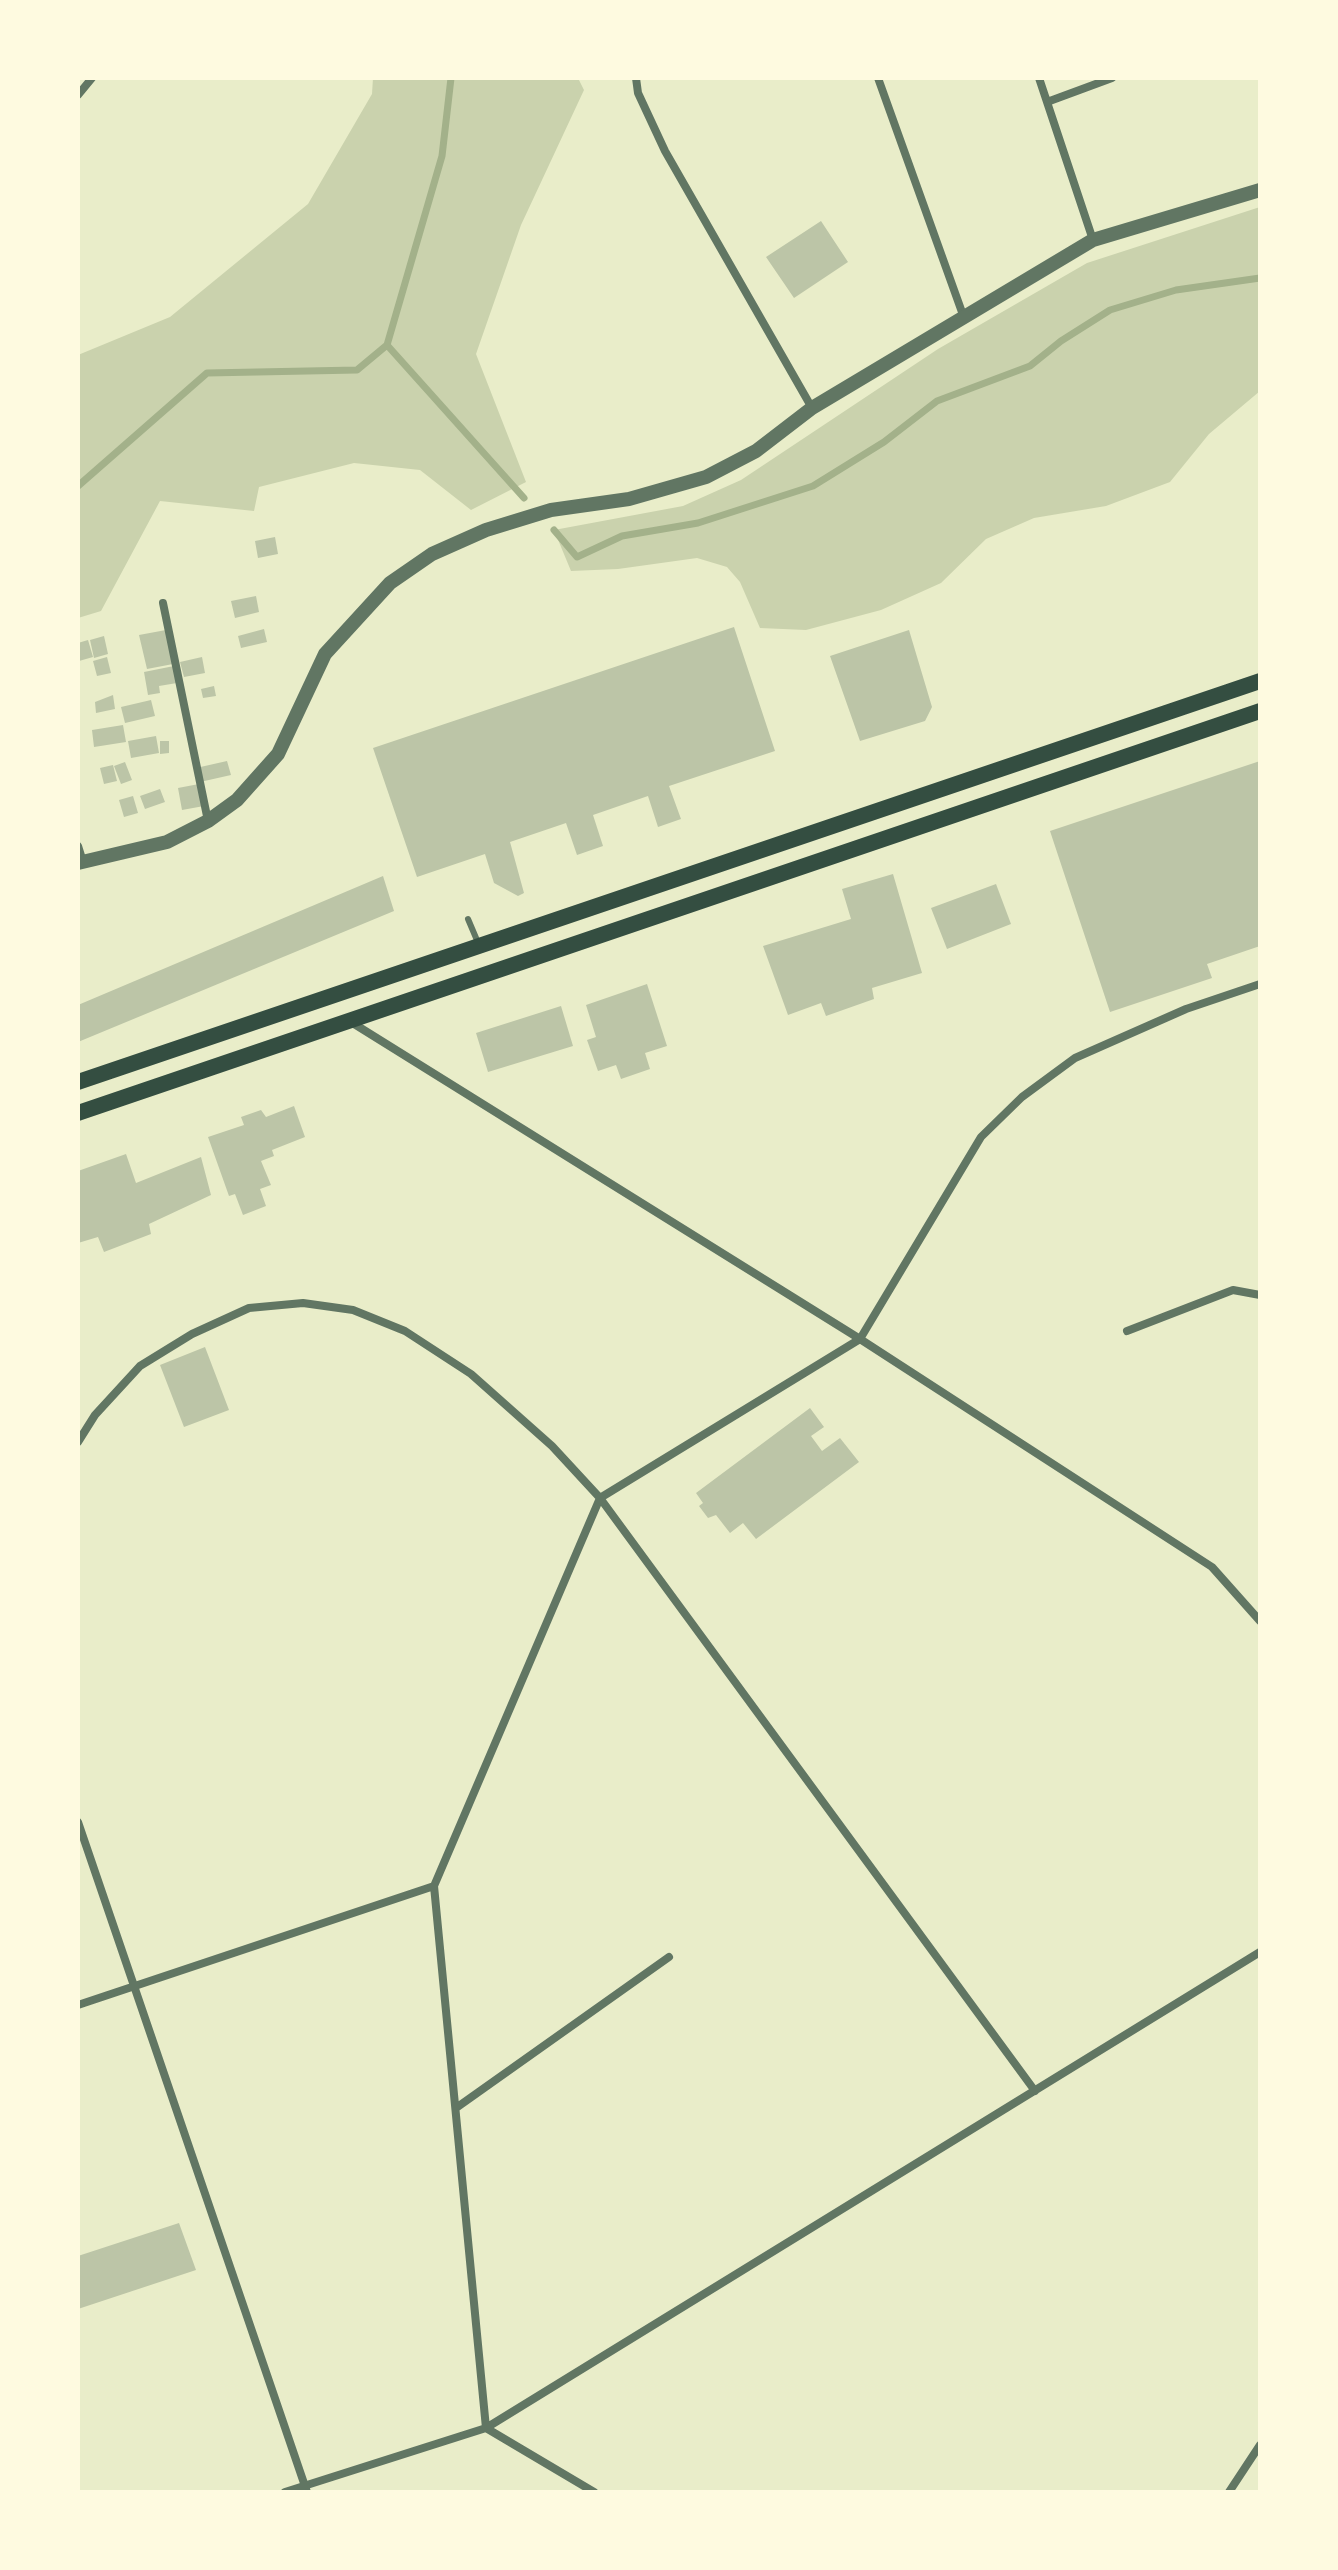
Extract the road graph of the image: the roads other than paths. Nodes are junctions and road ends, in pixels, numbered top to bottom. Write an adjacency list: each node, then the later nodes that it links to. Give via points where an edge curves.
1 (92, 78): 6 (street)
2 (636, 78): 11 (street, via 665,151)
3 (878, 78): 10 (street)
4 (1039, 78): 7 (street)
5 (1112, 78): 7 (street)
6 (78, 95)
7 (1047, 102): 9 (street)
8 (1260, 190): 9 (street)
9 (1093, 240): 10 (street)
10 (963, 315): 11 (street)
11 (812, 408): 15 (street, via 756,451 706,477 629,499 551,510 432,554 390,583 325,654 278,754 237,800)
12 (163, 603): 15 (street)
13 (1260, 681): 19 (main road)
14 (1260, 711): 21 (main road)
15 (208, 821): 17 (street, via 167,842)
16 (78, 846): 17 (street)
17 (80, 862)
18 (468, 919): 19 (lane)
19 (479, 945): 22 (main road)
20 (1260, 984): 26 (street, via 1186,1009 1075,1058 1022,1097 981,1137)
21 (348, 1020): 23 (main road); 26 (street)
22 (78, 1082)
23 (78, 1113)
24 (1260, 1295): 25 (street, via 1233,1290)
25 (1127, 1331)
26 (860, 1339): 28 (street); 29 (street, via 1212,1567)
27 (78, 1442): 28 (street, via 140,1366 249,1308 303,1303 353,1310 405,1331 471,1374 552,1446)
28 (600, 1498): 31 (street); 36 (street)
29 (1260, 1621)
30 (78, 1822): 34 (street)
31 (434, 1886): 34 (street); 37 (street)
32 (1260, 1952): 36 (street)
33 (669, 1957): 37 (street)
34 (135, 1985): 35 (street); 40 (street)
35 (78, 2005)
36 (1035, 2091): 38 (street)
37 (456, 2108): 38 (street)
38 (486, 2428): 40 (street); 42 (street)
39 (1260, 2445): 43 (street)
40 (306, 2489): 41 (street)
41 (285, 2492)
42 (594, 2492)
43 (1229, 2492)

